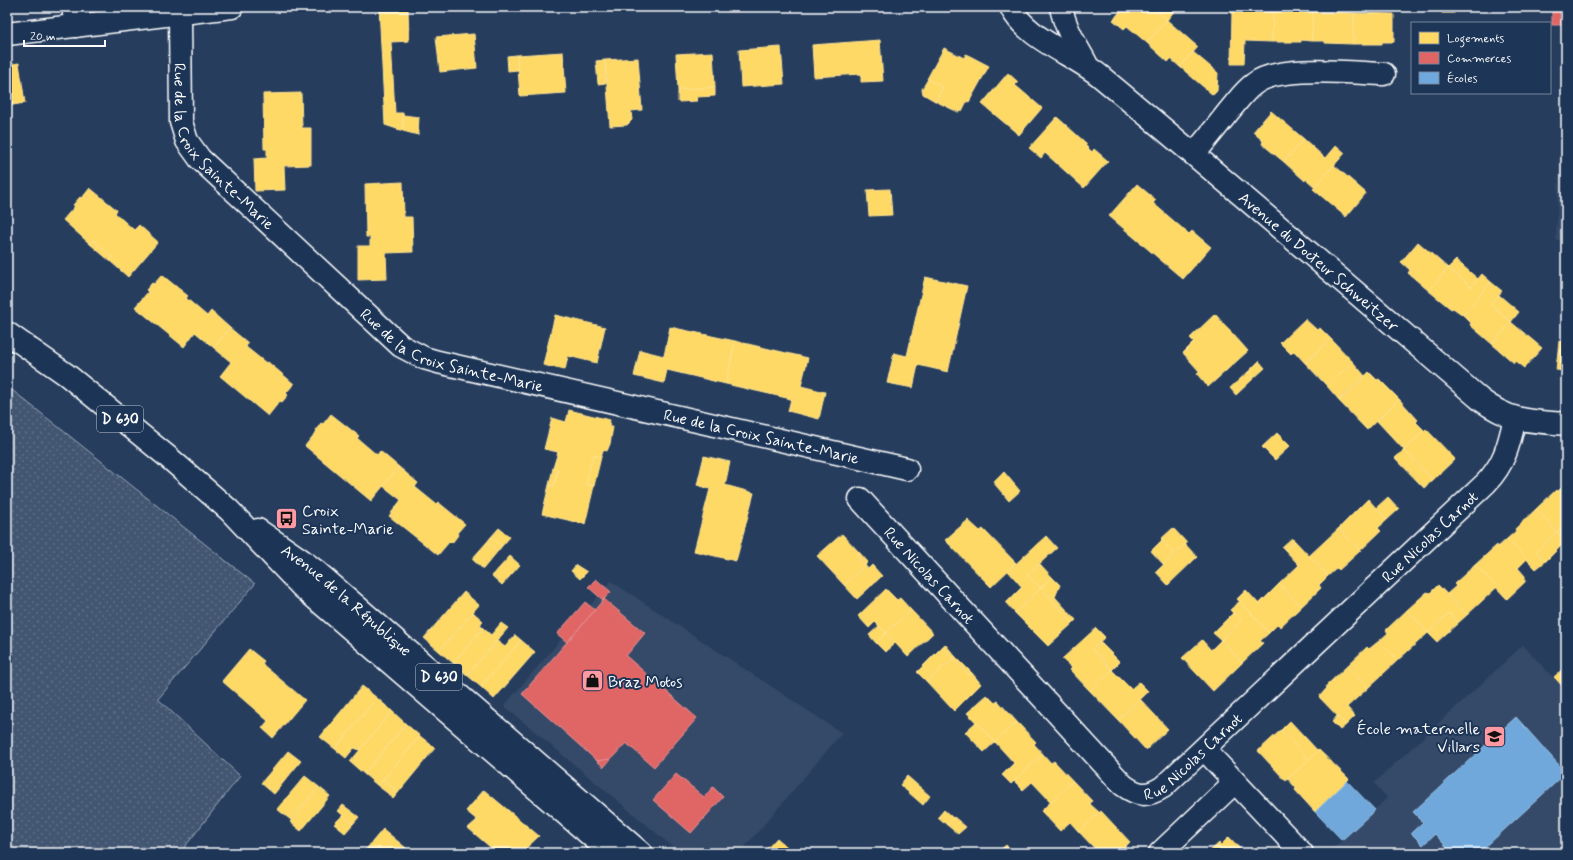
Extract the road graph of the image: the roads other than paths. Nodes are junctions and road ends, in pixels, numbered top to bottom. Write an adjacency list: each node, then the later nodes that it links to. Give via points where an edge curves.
1 (232, 7): 4 (street)
2 (1011, 7): 7 (street, Avenue du Docteur Schweitzer, via 1015,16 1026,27)
3 (1061, 7): 7 (street, Avenue du Docteur Schweitzer, via 1071,37)
4 (180, 14): 5 (street); 13 (street, Rue de la Croix Sainte-Marie, via 181,122 187,142 206,164 392,338 407,349 438,362)
5 (75, 16): 6 (street)
6 (7, 34)
7 (1088, 66): 9 (street, Avenue du Docteur Schweitzer)
8 (1384, 74): 9 (street, via 1305,71 1265,78 1244,93)
9 (1194, 154): 11 (street, Avenue du Docteur Schweitzer, via 1481,400 1503,414)
10 (7, 333): 15 (street, Avenue de la République / D 630, via 67,375)
11 (1515, 418): 12 (street, Avenue du Docteur Schweitzer); 16 (street, Rue Nicolas Carnot, via 1507,451 1495,473)
12 (1566, 424)
13 (907, 469)
14 (860, 499): 16 (street, Rue Nicolas Carnot, via 1131,791 1139,794 1156,791)
15 (229, 510): 18 (street, Avenue de la République / D 630, via 301,586); 19 (street, Avenue de la République / D 630, via 317,572)
16 (1204, 749): 17 (street)
17 (1235, 782): 20 (street); 21 (street)
18 (611, 853)
19 (642, 853)
20 (1160, 853)
21 (1302, 853)

